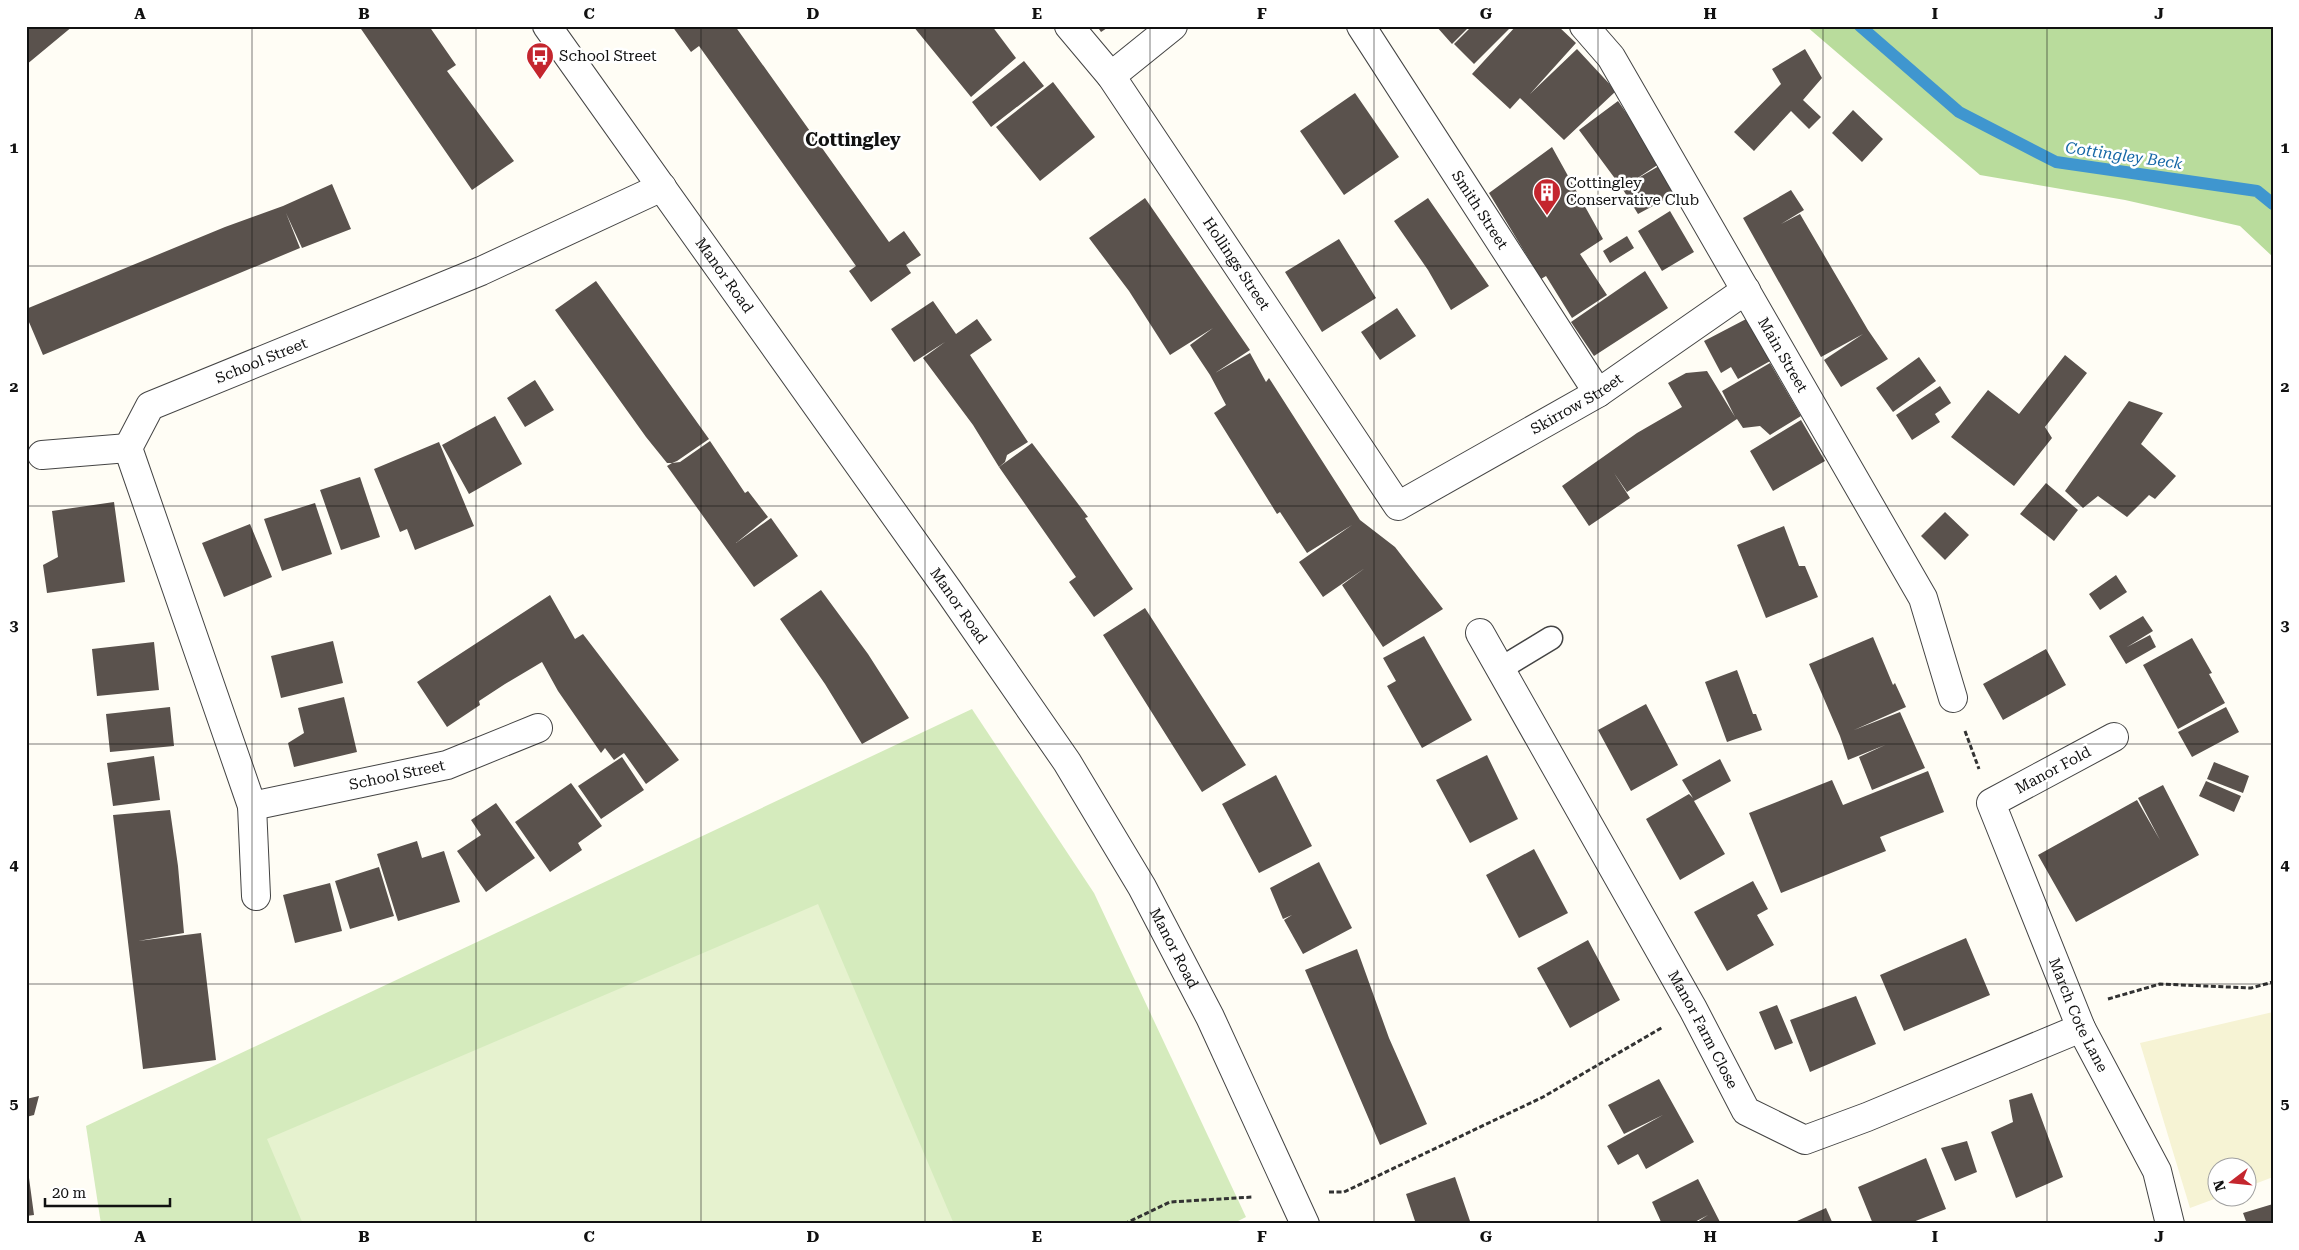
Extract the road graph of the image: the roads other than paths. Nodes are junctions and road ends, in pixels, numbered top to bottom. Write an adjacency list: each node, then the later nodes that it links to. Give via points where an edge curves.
1 (547, 26): 7 (street, Manor Road)
2 (1070, 26): 6 (street, Hollings Street)
3 (1173, 26): 6 (street)
4 (1361, 26): 9 (street, Smith Street)
5 (1584, 26): 8 (street, Main Street, via 1612,57)
6 (1111, 76): 12 (street, Hollings Street)
7 (662, 187): 10 (street, School Street, via 481,271 150,406); 23 (street, Manor Road, via 1067,762 1142,887 1210,1017)
8 (1746, 290): 9 (street, Skirrow Street); 16 (street, Main Street, via 1923,598)
9 (1598, 393): 12 (street, Skirrow Street)
10 (128, 448): 11 (street); 20 (street)
11 (42, 455)
12 (1398, 506)
13 (1480, 633): 15 (street, Manor Farm Close)
14 (1550, 638): 15 (lane)
15 (1500, 669): 22 (street, Manor Farm Close, via 1693,1010 1746,1111 1805,1140 1868,1117)
16 (1953, 698)
17 (538, 728): 20 (street, School Street, via 447,765)
18 (2114, 737): 19 (street, Manor Fold)
19 (1991, 803): 22 (street, March Cote Lane)
20 (252, 806): 21 (street)
21 (256, 896)
22 (2077, 1019): 24 (street, March Cote Lane, via 2157,1171)
23 (1305, 1224)
24 (2170, 1224)

